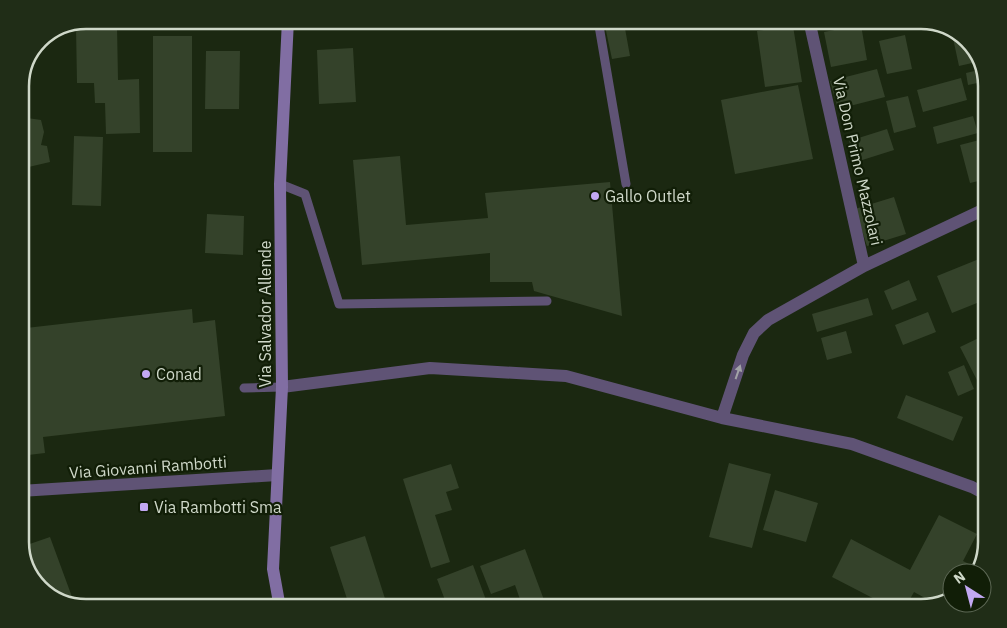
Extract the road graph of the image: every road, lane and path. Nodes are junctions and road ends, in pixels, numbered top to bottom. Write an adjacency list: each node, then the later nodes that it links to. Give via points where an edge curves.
1 (288, 29): 4 (street, Via Salvador Allende)
2 (600, 29): 5 (lane)
3 (811, 29): 7 (street, Via Don Primo Mazzolari)
4 (280, 184): 8 (lane, via 305,194 339,304); 9 (street, Via Salvador Allende)
5 (626, 184)
6 (978, 212): 7 (street, Via Don Primo Mazzolari)
7 (864, 266): 11 (street, one-way to 7, via 743,355 754,333 768,320)
8 (547, 301)
9 (282, 387): 10 (lane); 11 (street, via 430,368 566,376); 12 (street, Via Salvador Allende)
10 (244, 388)
11 (722, 418): 14 (street, via 852,444)
12 (277, 475): 13 (street, Via Giovanni Rambotti); 15 (street, Via Salvador Allende, via 273,569)
13 (29, 490)
14 (978, 490)
15 (278, 599)

